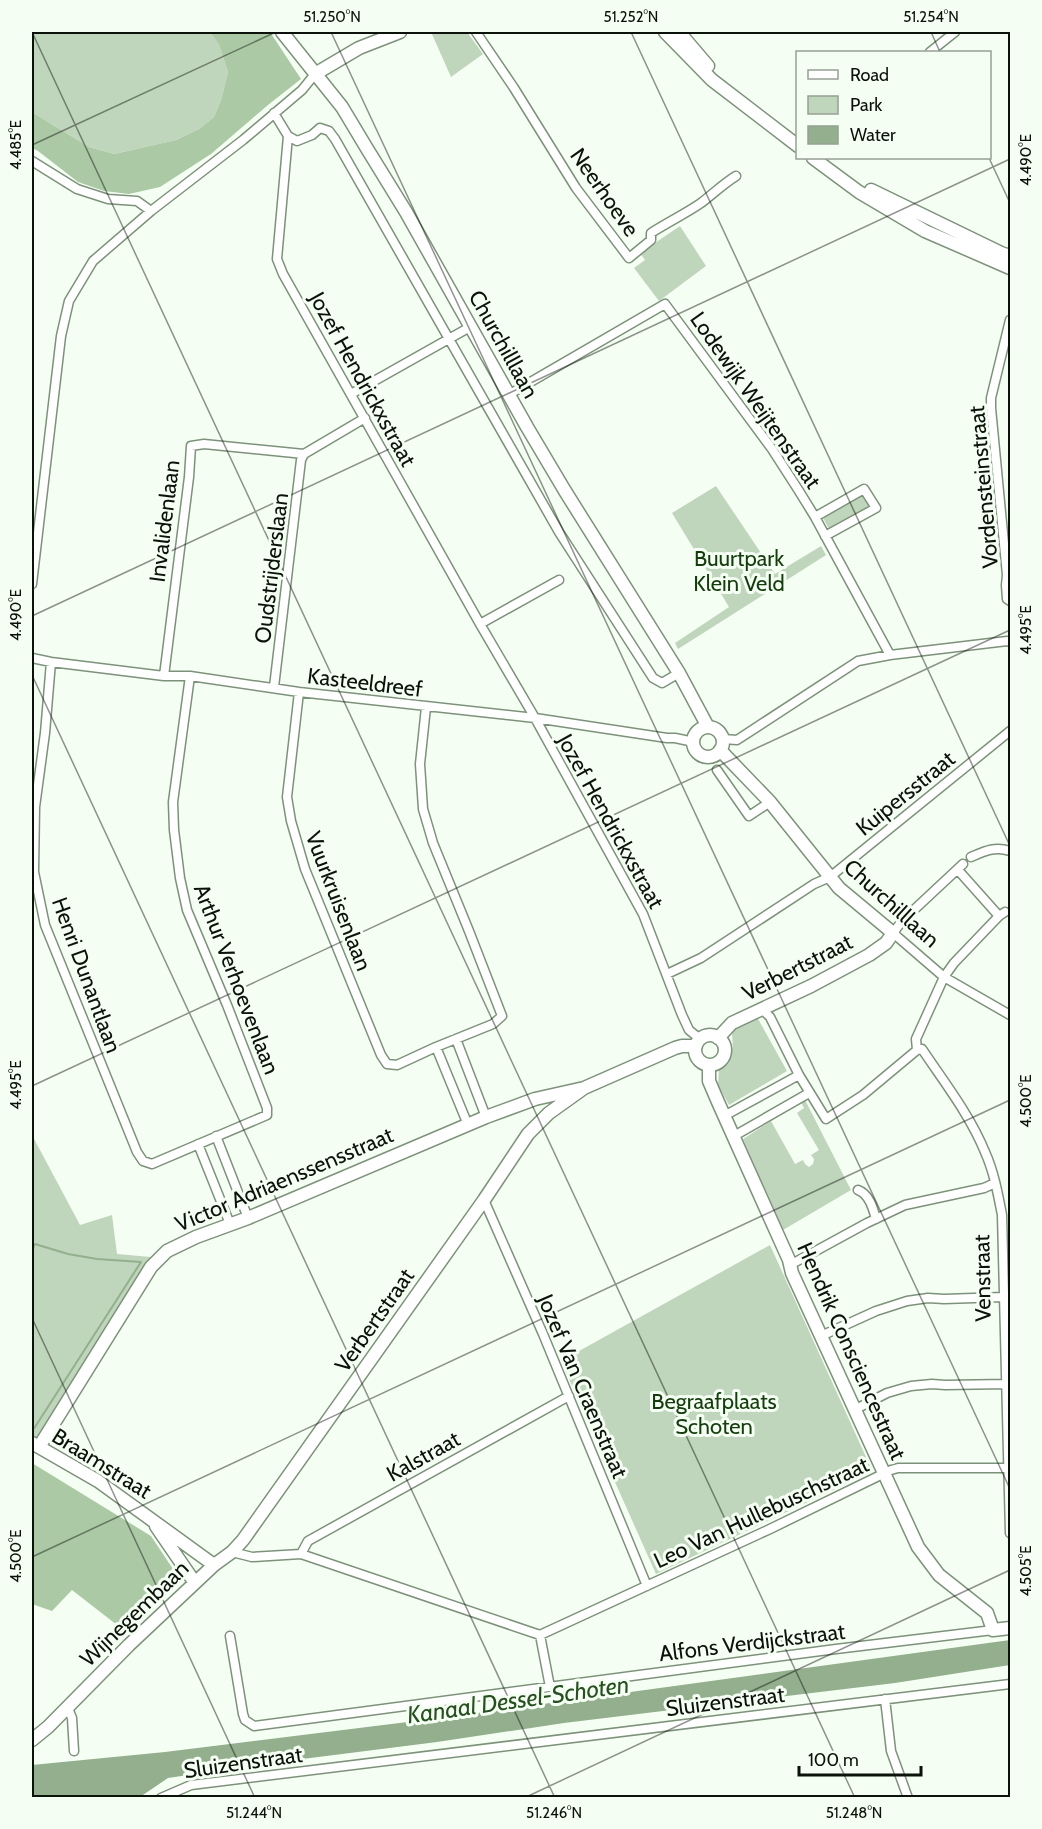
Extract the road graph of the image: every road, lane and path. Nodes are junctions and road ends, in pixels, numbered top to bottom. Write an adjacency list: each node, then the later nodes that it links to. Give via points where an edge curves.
1 (400, 32): 8 (street, via 359,48)
2 (476, 32): 16 (street, Neerhoeve, via 576,188 629,258 651,240 651,233)
3 (666, 32): 9 (street, via 712,80)
4 (679, 32): 9 (street)
5 (955, 32): 7 (street)
6 (287, 34): 8 (street, Churchilllaan)
7 (931, 51)
8 (315, 74): 10 (street); 21 (street, Churchilllaan, via 342,107)
9 (735, 96): 12 (street)
10 (274, 113): 11 (street); 17 (street)
11 (288, 136): 22 (street, Churchilllaan, via 297,141 320,128 335,139); 23 (street, Jozef Hendrickxstraat, via 277,259)
12 (796, 145)
13 (814, 159): 15 (street)
14 (32, 161): 17 (street, via 77,189 108,199 137,201)
15 (829, 169): 18 (street); 19 (street, via 859,192 925,231)
16 (736, 176)
17 (151, 211): 31 (street, via 93,261 69,301 61,336)
18 (1011, 256)
19 (1011, 268)
20 (1011, 320): 29 (street, Vordensteinstraat, via 991,398)
21 (470, 327): 22 (street); 24 (street, Churchilllaan)
22 (450, 338): 23 (street); 38 (street, Churchilllaan, via 559,532 653,678 662,683)
23 (351, 394): 25 (street, Jozef Hendrickxstraat)
24 (508, 395): 27 (street, Lodewijk Weijtenstraat, via 666,304 772,449); 38 (street, Churchilllaan)
25 (365, 418): 26 (street); 33 (street, Jozef Hendrickxstraat)
26 (304, 454): 39 (street, Invalidenlaan, via 191,446); 41 (street, Oudstrijderslaan)
27 (815, 517): 28 (street, Lodewijk Weijtenstraat); 28 (street, Lodewijk Weijtenstraat, via 864,489 876,508)
28 (825, 536): 35 (street, Lodewijk Weijtenstraat)
29 (1009, 578): 32 (street, Vordensteinstraat, via 1007,599)
30 (559, 580): 33 (street)
31 (32, 584)
32 (1011, 601)
33 (480, 624): 44 (street, Jozef Hendrickxstraat)
34 (1011, 642): 35 (street)
35 (890, 655): 48 (street, via 858,662 737,740)
36 (32, 658): 37 (street, Kasteeldreef)
37 (51, 662): 39 (street, Kasteeldreef); 76 (street, Henri Dunantlaan, via 35,807 34,872 45,925 143,1161 152,1164)
38 (679, 673): 45 (street, Churchilllaan)
39 (164, 676): 40 (street, Kasteeldreef)
40 (190, 676): 41 (street, Kasteeldreef); 70 (street, Arthur Verhoevenlaan, via 173,802 180,878 187,910)
41 (274, 687): 42 (street, Kasteeldreef)
42 (299, 692): 43 (street, Kasteeldreef); 62 (street, Vuurkruisenlaan, via 287,797 305,868 387,1064 397,1065)
43 (426, 708): 44 (street, Kasteeldreef); 60 (street, Vuurkruisenlaan, via 420,764 423,809 502,1016 493,1024)
44 (535, 718): 47 (street, Kasteeldreef); 55 (street, Jozef Hendrickxstraat, via 643,914)
45 (708, 727): 47 (street, via 696,734); 48 (street, via 717,730)
46 (1011, 732): 53 (street, Kuipersstraat)
47 (694, 742): 48 (street, via 698,752 712,756)
48 (722, 744): 50 (street, Churchilllaan)
49 (717, 770): 50 (street, via 749,816)
50 (770, 802): 53 (street, Churchilllaan)
51 (1011, 851): 52 (street, via 988,849)
52 (971, 857)
53 (830, 877): 54 (street, Churchilllaan); 55 (street, Kuipersstraat, via 701,958)
54 (894, 933): 56 (street, Churchilllaan); 56 (street, via 960,867 1002,914); 57 (street, Verbertstraat, via 869,955)
55 (667, 974): 61 (street, Jozef Hendrickxstraat)
56 (944, 977): 58 (street, Churchilllaan); 63 (street, via 916,1039)
57 (761, 1008): 59 (street, Verbertstraat, via 732,1023); 65 (street, via 770,1017)
58 (1011, 1015)
59 (718, 1038): 61 (street, Verbertstraat, via 709,1035); 64 (street, via 724,1045 724,1055 718,1063)
60 (456, 1039): 62 (street, Vuurkruisenlaan); 72 (street)
61 (698, 1043): 64 (street, via 697,1057); 66 (street, Verbertstraat, via 675,1048)
62 (436, 1047): 73 (street)
63 (917, 1050): 67 (street, via 863,1095 826,1119); 77 (street, Venstraat, via 922,1049 969,1120 986,1152)
64 (709, 1065): 71 (street, Hendrik Consciencestraat, via 709,1081)
65 (799, 1076): 67 (street); 71 (street)
66 (584, 1088): 68 (street, Verbertstraat); 69 (street, Verbertstraat)
67 (809, 1093): 75 (street)
68 (536, 1099): 69 (street); 72 (street, Victor Adriaenssensstraat)
69 (549, 1113): 79 (street, Verbertstraat, via 528,1134)
70 (267, 1115): 74 (street, Henri Dunantlaan)
71 (724, 1116): 75 (street, Hendrik Consciencestraat)
72 (486, 1118): 73 (street, Victor Adriaenssensstraat)
73 (468, 1125): 80 (street, Victor Adriaenssensstraat)
74 (216, 1136): 76 (street, Henri Dunantlaan); 80 (street)
75 (734, 1136): 83 (street, Hendrik Consciencestraat)
76 (198, 1144): 82 (street)
77 (995, 1183): 81 (street, via 905,1205); 84 (street, Venstraat, via 1002,1215)
78 (858, 1190): 81 (street, via 870,1203)
79 (484, 1200): 88 (street, Jozef Van Craenstraat); 95 (street, Verbertstraat)
80 (248, 1218): 82 (street, Victor Adriaenssensstraat)
81 (876, 1219): 83 (street)
82 (230, 1224): 90 (street, Victor Adriaenssensstraat, via 167,1251 152,1267)
83 (790, 1265): 86 (street, Hendrik Consciencestraat)
84 (1004, 1297): 85 (street, Venstraat); 86 (street, via 907,1301)
85 (1007, 1316): 87 (street, Venstraat)
86 (821, 1336): 89 (street, Hendrik Consciencestraat)
87 (1006, 1384): 89 (street, via 911,1386); 91 (street, Venstraat)
88 (569, 1396): 96 (street, Kalstraat, via 308,1541); 99 (street, Jozef Van Craenstraat)
89 (854, 1410): 92 (street, Hendrik Consciencestraat)
90 (35, 1445): 94 (street, Braamstraat, via 98,1481)
91 (1009, 1468): 92 (street, Leo Van Hullebuschstraat, via 898,1468); 93 (street, Venstraat)
92 (883, 1474): 99 (street, Leo Van Hullebuschstraat); 101 (street, Hendrik Consciencestraat, via 927,1561 945,1581 987,1613)
93 (1011, 1533)
94 (172, 1540): 97 (street, Braamstraat); 98 (street, Braamstraat)
95 (232, 1552): 96 (street, via 252,1557); 97 (street, Wijnegembaan)
96 (301, 1554): 102 (street)
97 (214, 1565): 98 (street, Wijnegembaan)
98 (195, 1583): 107 (street, Wijnegembaan)
99 (647, 1586): 102 (street, Leo Van Hullebuschstraat)
100 (1011, 1628): 101 (street)
101 (993, 1630): 105 (street, Alfons Verdijckstraat)
102 (540, 1635): 105 (street)
103 (230, 1636): 105 (street, Alfons Verdijckstraat, via 243,1714 254,1726)
104 (1011, 1684): 106 (street, Sluizenstraat)
105 (550, 1687)
106 (885, 1699): 110 (street, Sluizenstraat, via 191,1785); 111 (street, via 891,1751)
107 (68, 1708): 108 (street, Wijnegembaan); 109 (street)
108 (32, 1740)
109 (74, 1751)
110 (161, 1797)
111 (908, 1797)

